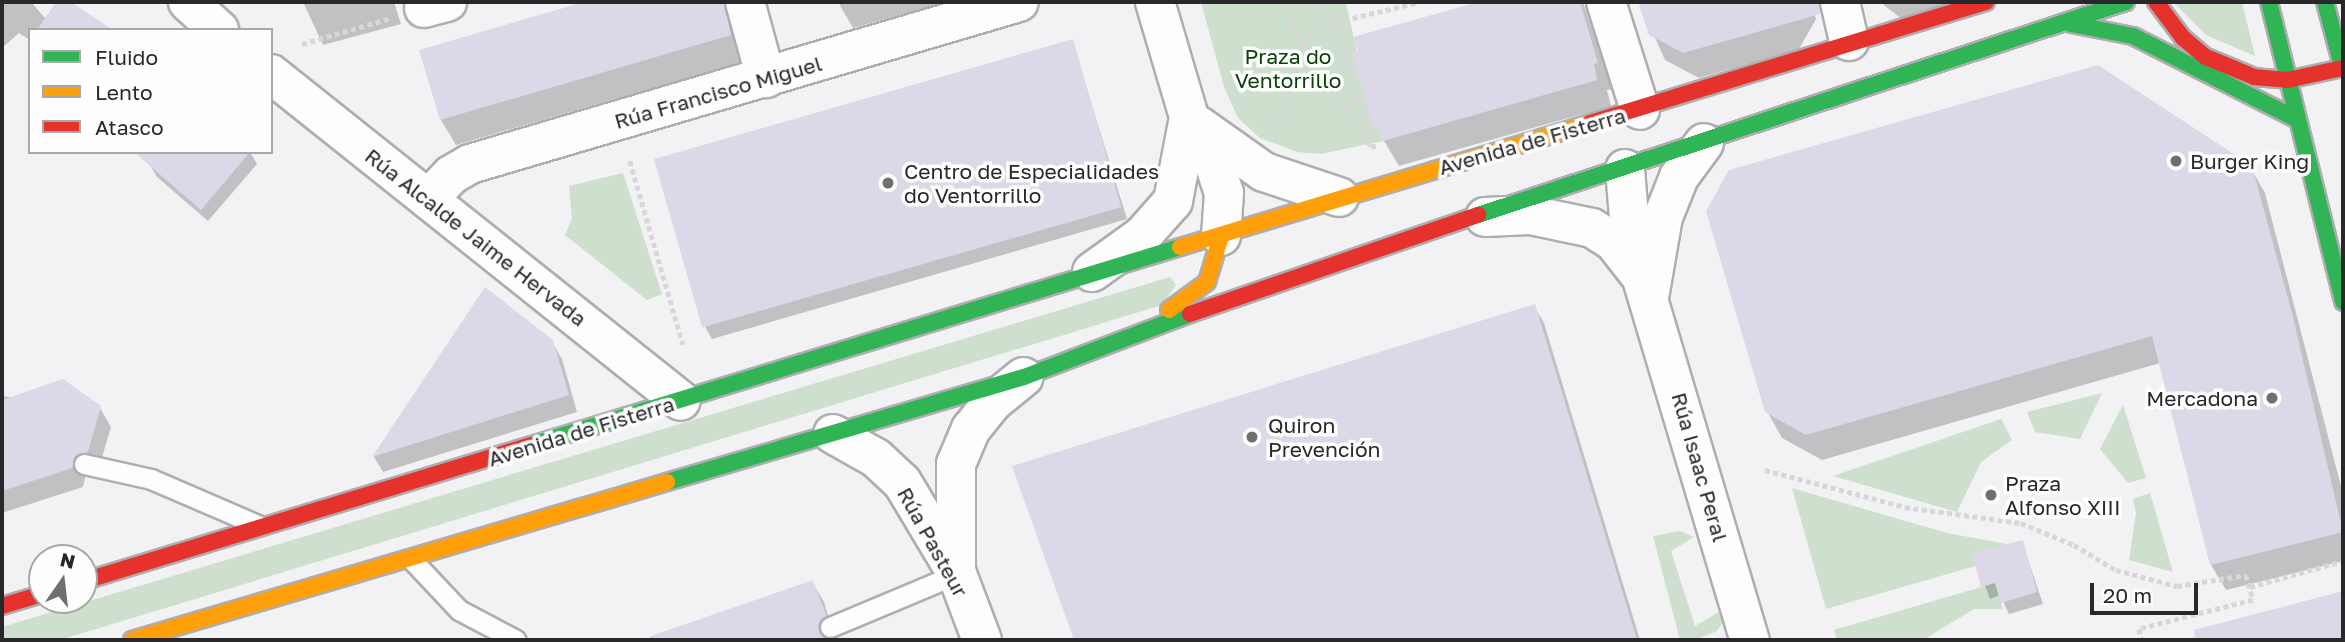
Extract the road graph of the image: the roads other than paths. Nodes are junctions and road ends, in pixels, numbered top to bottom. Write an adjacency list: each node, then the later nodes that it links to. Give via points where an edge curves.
1 (188, 2): 13 (street)
2 (745, 2): 17 (street)
3 (1019, 2): 17 (street, Rúa Francisco Miguel)
4 (1155, 2): 20 (street)
5 (1606, 2): 22 (street, Rúa Isaac Peral)
6 (1840, 2): 14 (street)
7 (1986, 2): 14 (main road, Avenida de Fisterra)
8 (2126, 2): 12 (main road, Avenida de Fisterra)
9 (2157, 2): 18 (main road, via 2183,38 2207,57 2254,77)
10 (2269, 2): 18 (main road)
11 (2325, 2): 15 (main road)
12 (2066, 24): 21 (main road, via 2133,36); 23 (main road, Avenida de Fisterra)
13 (217, 28)
14 (1849, 41): 19 (main road); 22 (main road, Avenida de Fisterra)
15 (2343, 69): 18 (main road)
16 (273, 76): 25 (street, Rúa Alcalde Jaime Hervada)
17 (766, 78): 25 (street, Rúa Francisco Miguel, via 470,164 451,175)
18 (2287, 80): 21 (main road)
19 (1750, 92)
20 (1189, 117): 24 (street, via 1264,172); 27 (street, via 1211,154 1224,193); 28 (street, Avenida de Fisterra, via 1173,201 1142,236)
21 (2298, 120): 30 (main road)
22 (1635, 142): 23 (main road, Avenida de Fisterra); 24 (main road, Avenida de Fisterra); 26 (main road, Avenida de Fisterra); 29 (street, Rúa Isaac Peral, via 1631,242)
23 (1704, 143): 29 (street, via 1679,177 1662,216)
24 (1339, 197): 27 (main road, Avenida de Fisterra)
25 (428, 199): 33 (street, Rúa Alcalde Jaime Hervada)
26 (1477, 217): 29 (street, Rúa Isaac Peral, via 1530,215 1592,228 1614,242); 31 (main road, Avenida de Fisterra, via 1289,277)
27 (1221, 236): 28 (main road, Avenida de Fisterra); 31 (main road, via 1207,282)
28 (1079, 281): 33 (main road, Avenida de Fisterra)
29 (1649, 294): 46 (street, Rúa Isaac Peral)
30 (2343, 302)
31 (1139, 332): 32 (main road, Avenida de Fisterra)
32 (1024, 377): 34 (main road, Avenida de Fisterra); 38 (street, Avenida de Fisterra, via 994,401 971,429 956,464)
33 (681, 401): 36 (main road, Avenida de Fisterra)
34 (833, 434): 37 (main road, Avenida de Fisterra); 38 (street, Rúa Pasteur, via 876,458 902,482)
35 (84, 464): 36 (lane, via 151,479)
36 (266, 528): 39 (main road, Avenida de Fisterra)
37 (412, 560): 43 (main road, Avenida de Fisterra); 44 (lane, via 458,610)
38 (957, 574): 42 (lane); 45 (street, Rúa Pasteur)
39 (98, 577)
40 (28, 598): 41 (main road)
41 (2, 606)
42 (830, 626)
43 (138, 639)
44 (516, 640)
45 (982, 640)
46 (1750, 640)

